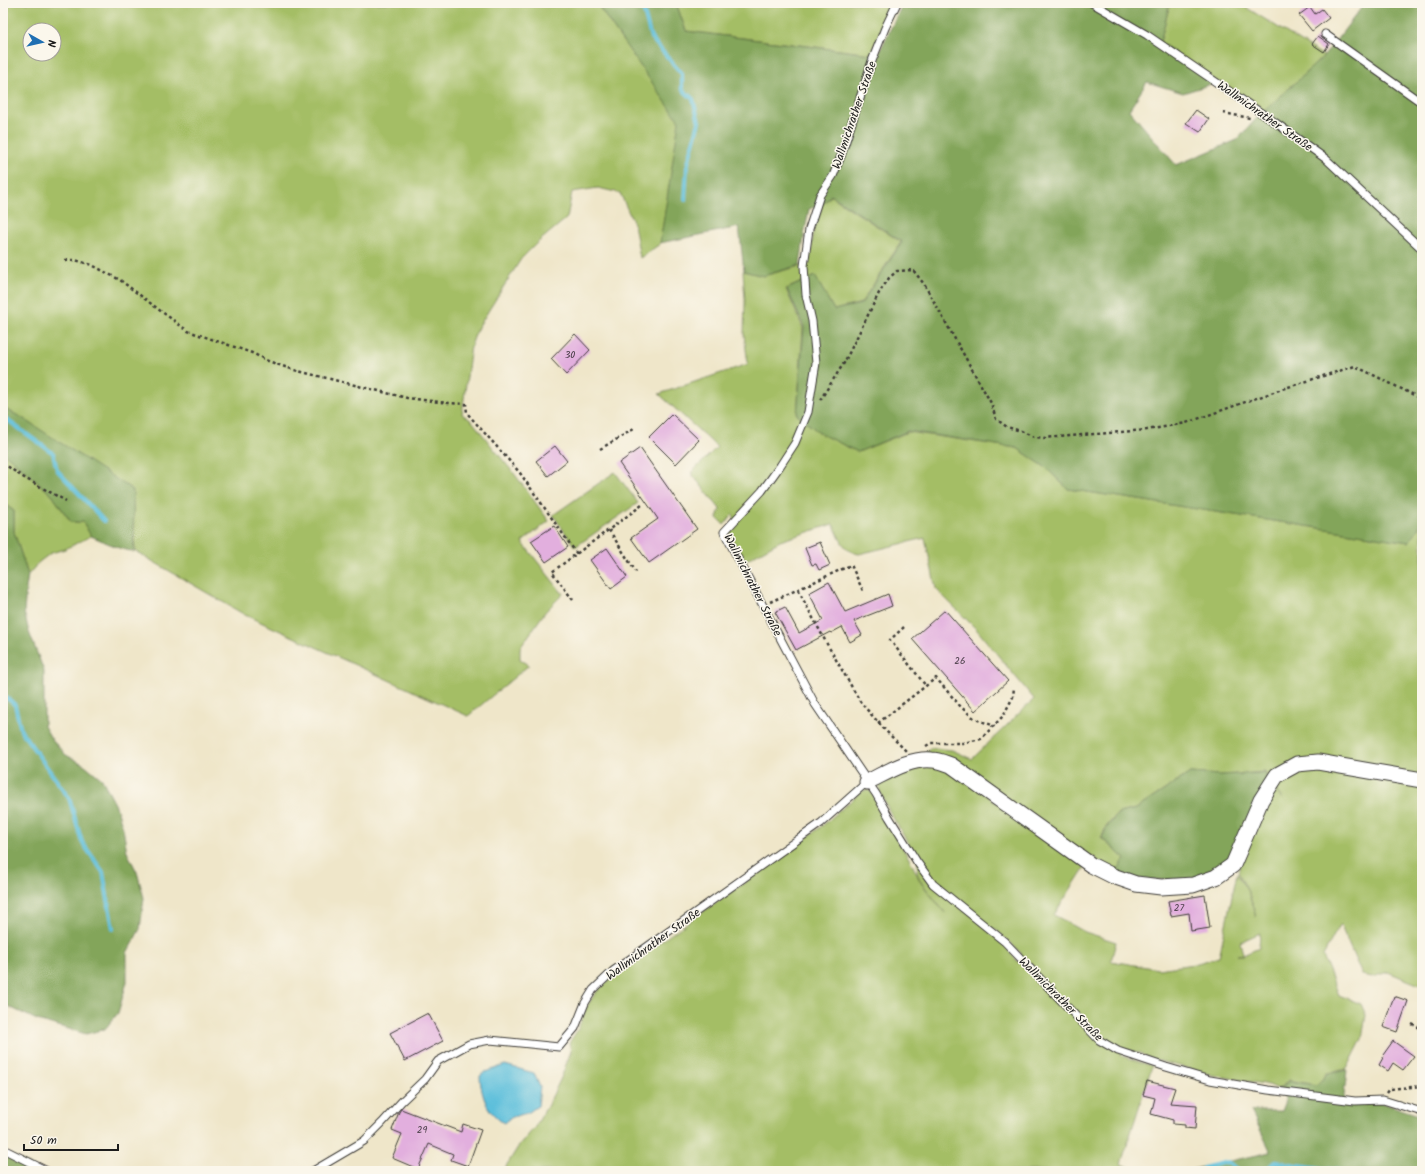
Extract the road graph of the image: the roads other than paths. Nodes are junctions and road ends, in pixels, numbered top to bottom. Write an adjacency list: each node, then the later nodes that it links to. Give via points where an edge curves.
1 (897, 3): 7 (lane, Wallmichrather Straße, via 872,61 841,156 820,195 809,229 804,266 816,364 808,412 795,443 780,466 762,491 724,532 815,704)
2 (1092, 3): 5 (lane, Wallmichrather Straße, via 1147,35 1326,159)
3 (1325, 34): 4 (lane)
4 (1422, 103)
5 (1422, 249)
6 (1422, 780): 7 (street, Wallmichrather Straße, via 1318,762 1297,764 1277,775 1262,800 1233,865 1216,877 1193,885 1161,888 1136,884 1091,865 951,765 933,760 916,761)
7 (867, 782): 8 (lane, Wallmichrather Straße, via 933,884 1005,942 1099,1040 1118,1051 1210,1080 1355,1101 1383,1100); 11 (lane, Wallmichrather Straße, via 821,823 613,971 593,990 575,1028 559,1047 490,1040 469,1044 438,1061 425,1080 364,1141)
8 (1422, 1112)
9 (3, 1149): 10 (lane)
10 (47, 1171)
11 (313, 1171)

